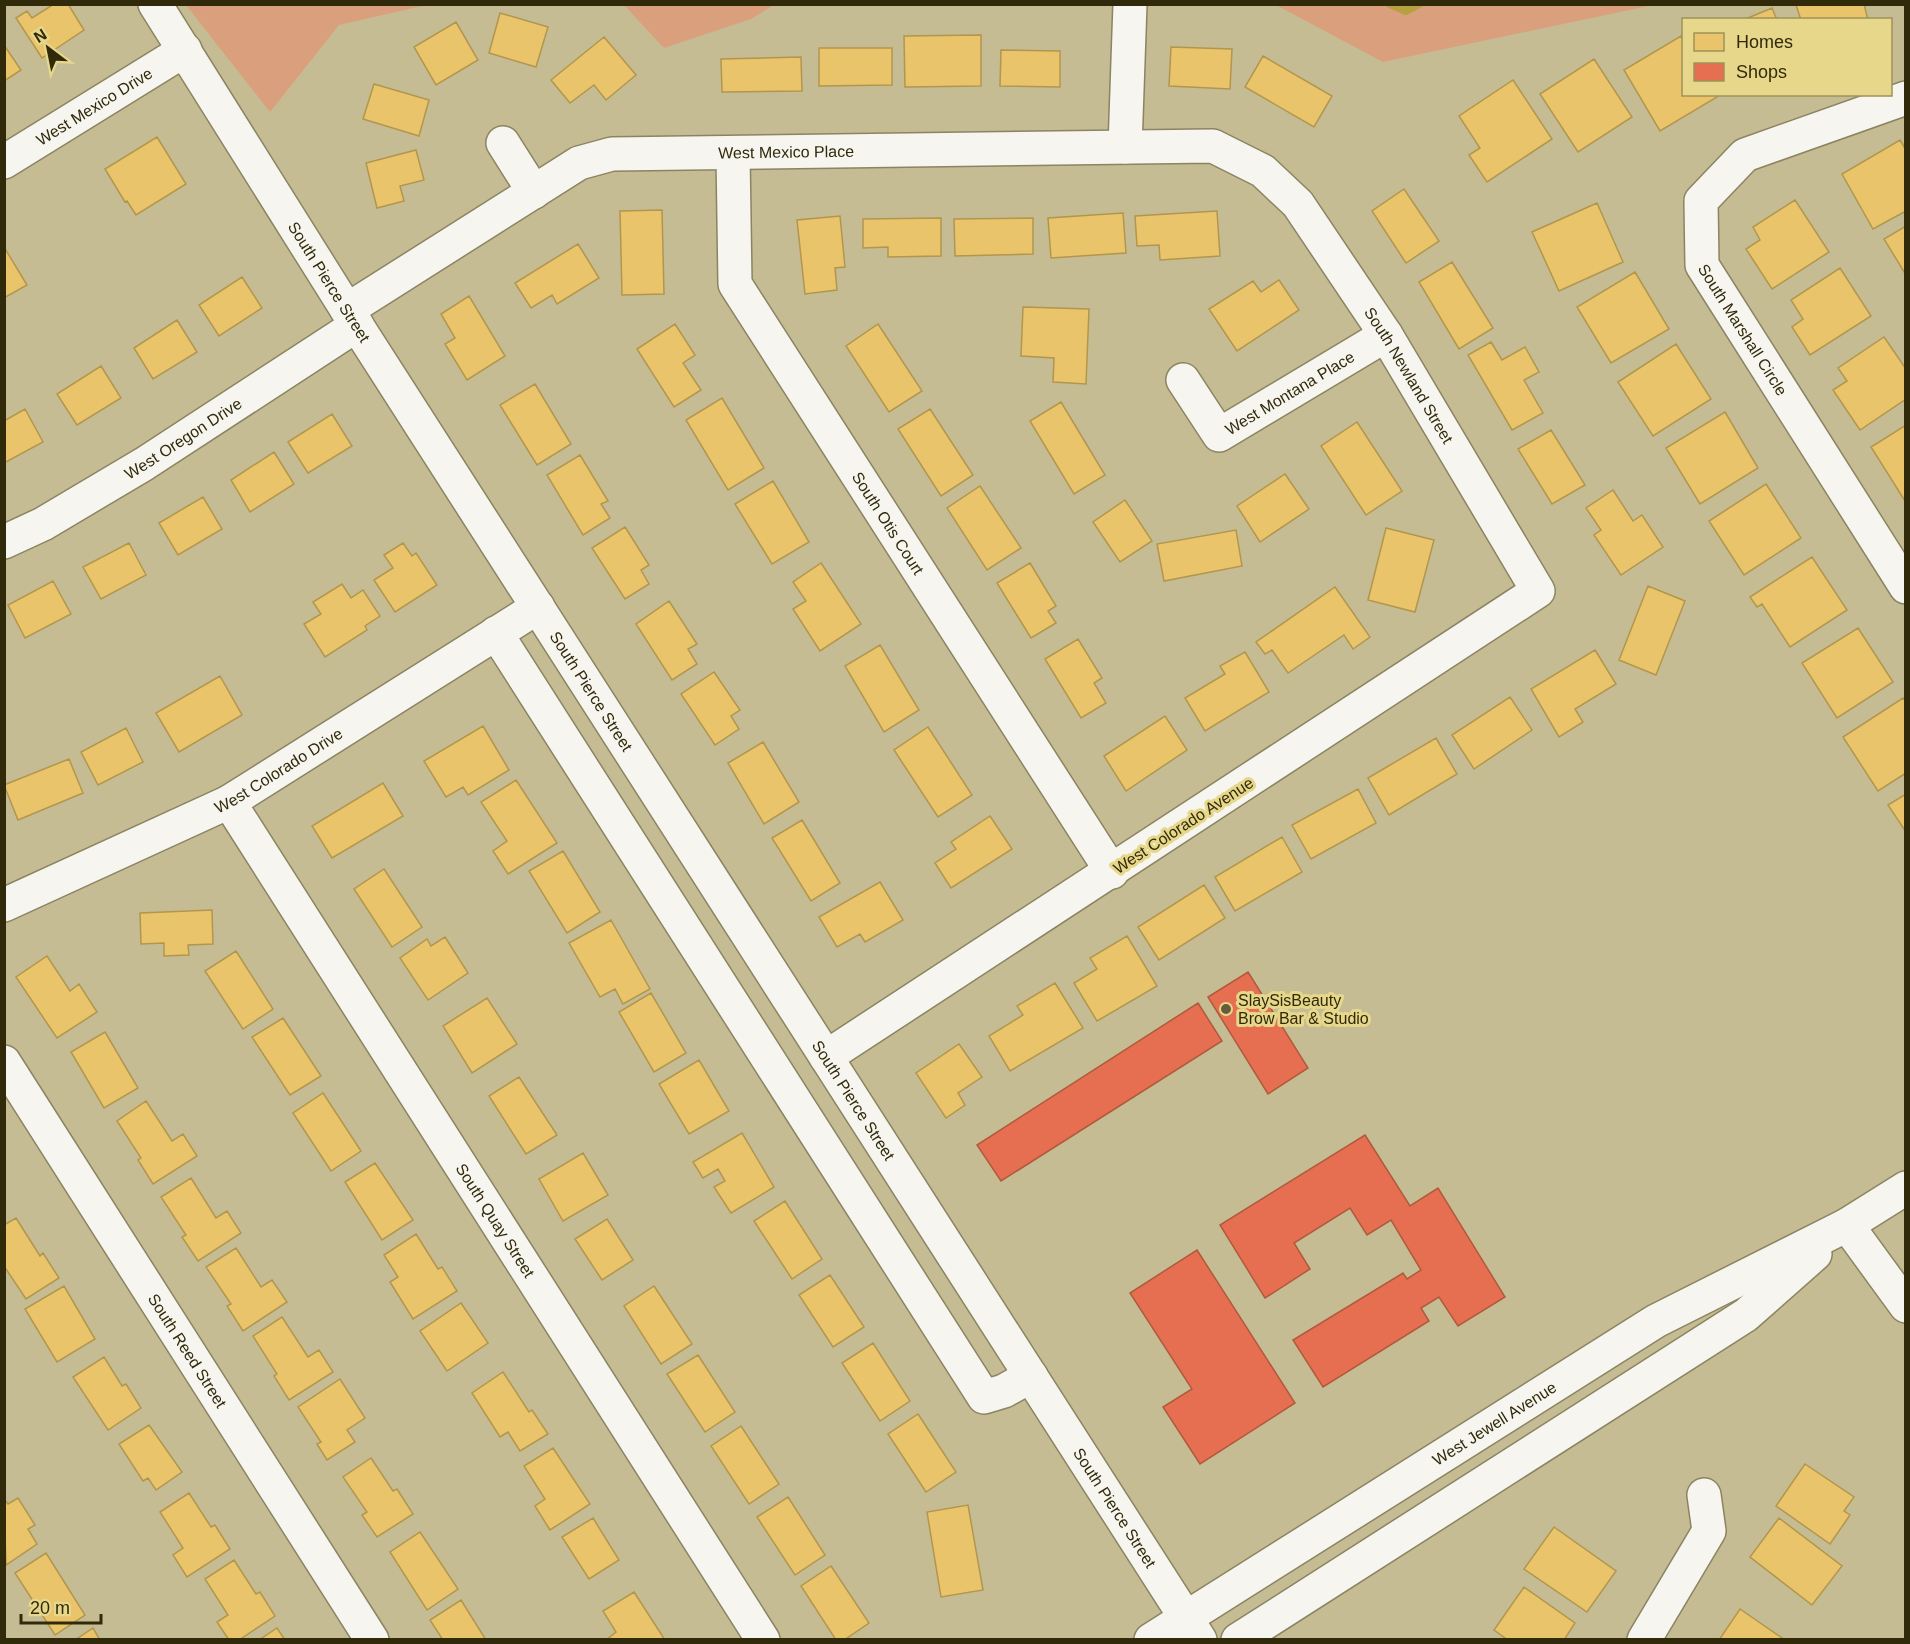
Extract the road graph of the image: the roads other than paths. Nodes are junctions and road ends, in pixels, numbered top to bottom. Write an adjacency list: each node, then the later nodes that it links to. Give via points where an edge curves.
1 (155, 4): 3 (street, South Pierce Street)
2 (1130, 4): 6 (street)
3 (185, 50): 8 (street, West Mexico Drive); 11 (street, South Pierce Street)
4 (1905, 98): 15 (street, South Marshall Circle, via 1745,155 1701,201 1702,265)
5 (503, 143): 10 (street)
6 (1125, 147): 7 (street, West Mexico Place); 9 (street, West Mexico Place, via 1213,146)
7 (733, 153): 10 (street, West Mexico Place, via 612,154 579,163); 20 (street, South Otis Court, via 735,284)
8 (4, 162)
9 (1263, 171): 12 (street, South Newland Street, via 1298,204)
10 (534, 192): 11 (street, West Mexico Place)
11 (352, 317): 14 (street, West Oregon Drive, via 144,464 43,524); 17 (street, South Pierce Street)
12 (1386, 335): 13 (street, West Montana Place, via 1219,435); 16 (street, South Newland Street)
13 (1183, 380)
14 (4, 542)
15 (1905, 587)
16 (1538, 591): 20 (street, West Colorado Avenue)
17 (538, 607): 18 (street, West Colorado Drive); 22 (street, South Pierce Street)
18 (496, 633): 19 (street, West Colorado Drive); 27 (street, via 984,1397)
19 (229, 802): 21 (street, West Colorado Drive); 31 (street, South Quay Street)
20 (1112, 872): 22 (street, West Colorado Avenue)
21 (4, 905)
22 (826, 1057): 27 (street, South Pierce Street)
23 (4, 1062): 30 (street, South Reed Street)
24 (1905, 1188): 25 (street, West Jewell Avenue)
25 (1847, 1225): 26 (street); 29 (street, West Jewell Avenue, via 1656,1321); 33 (street, West Jewell Avenue, via 1746,1315)
26 (1905, 1306)
27 (1031, 1376): 29 (street, South Pierce Street)
28 (1704, 1496): 34 (street, via 1709,1531)
29 (1193, 1628): 32 (street, West Jewell Avenue)
30 (372, 1640)
31 (763, 1640)
32 (1151, 1640)
33 (1238, 1640)
34 (1644, 1640)

